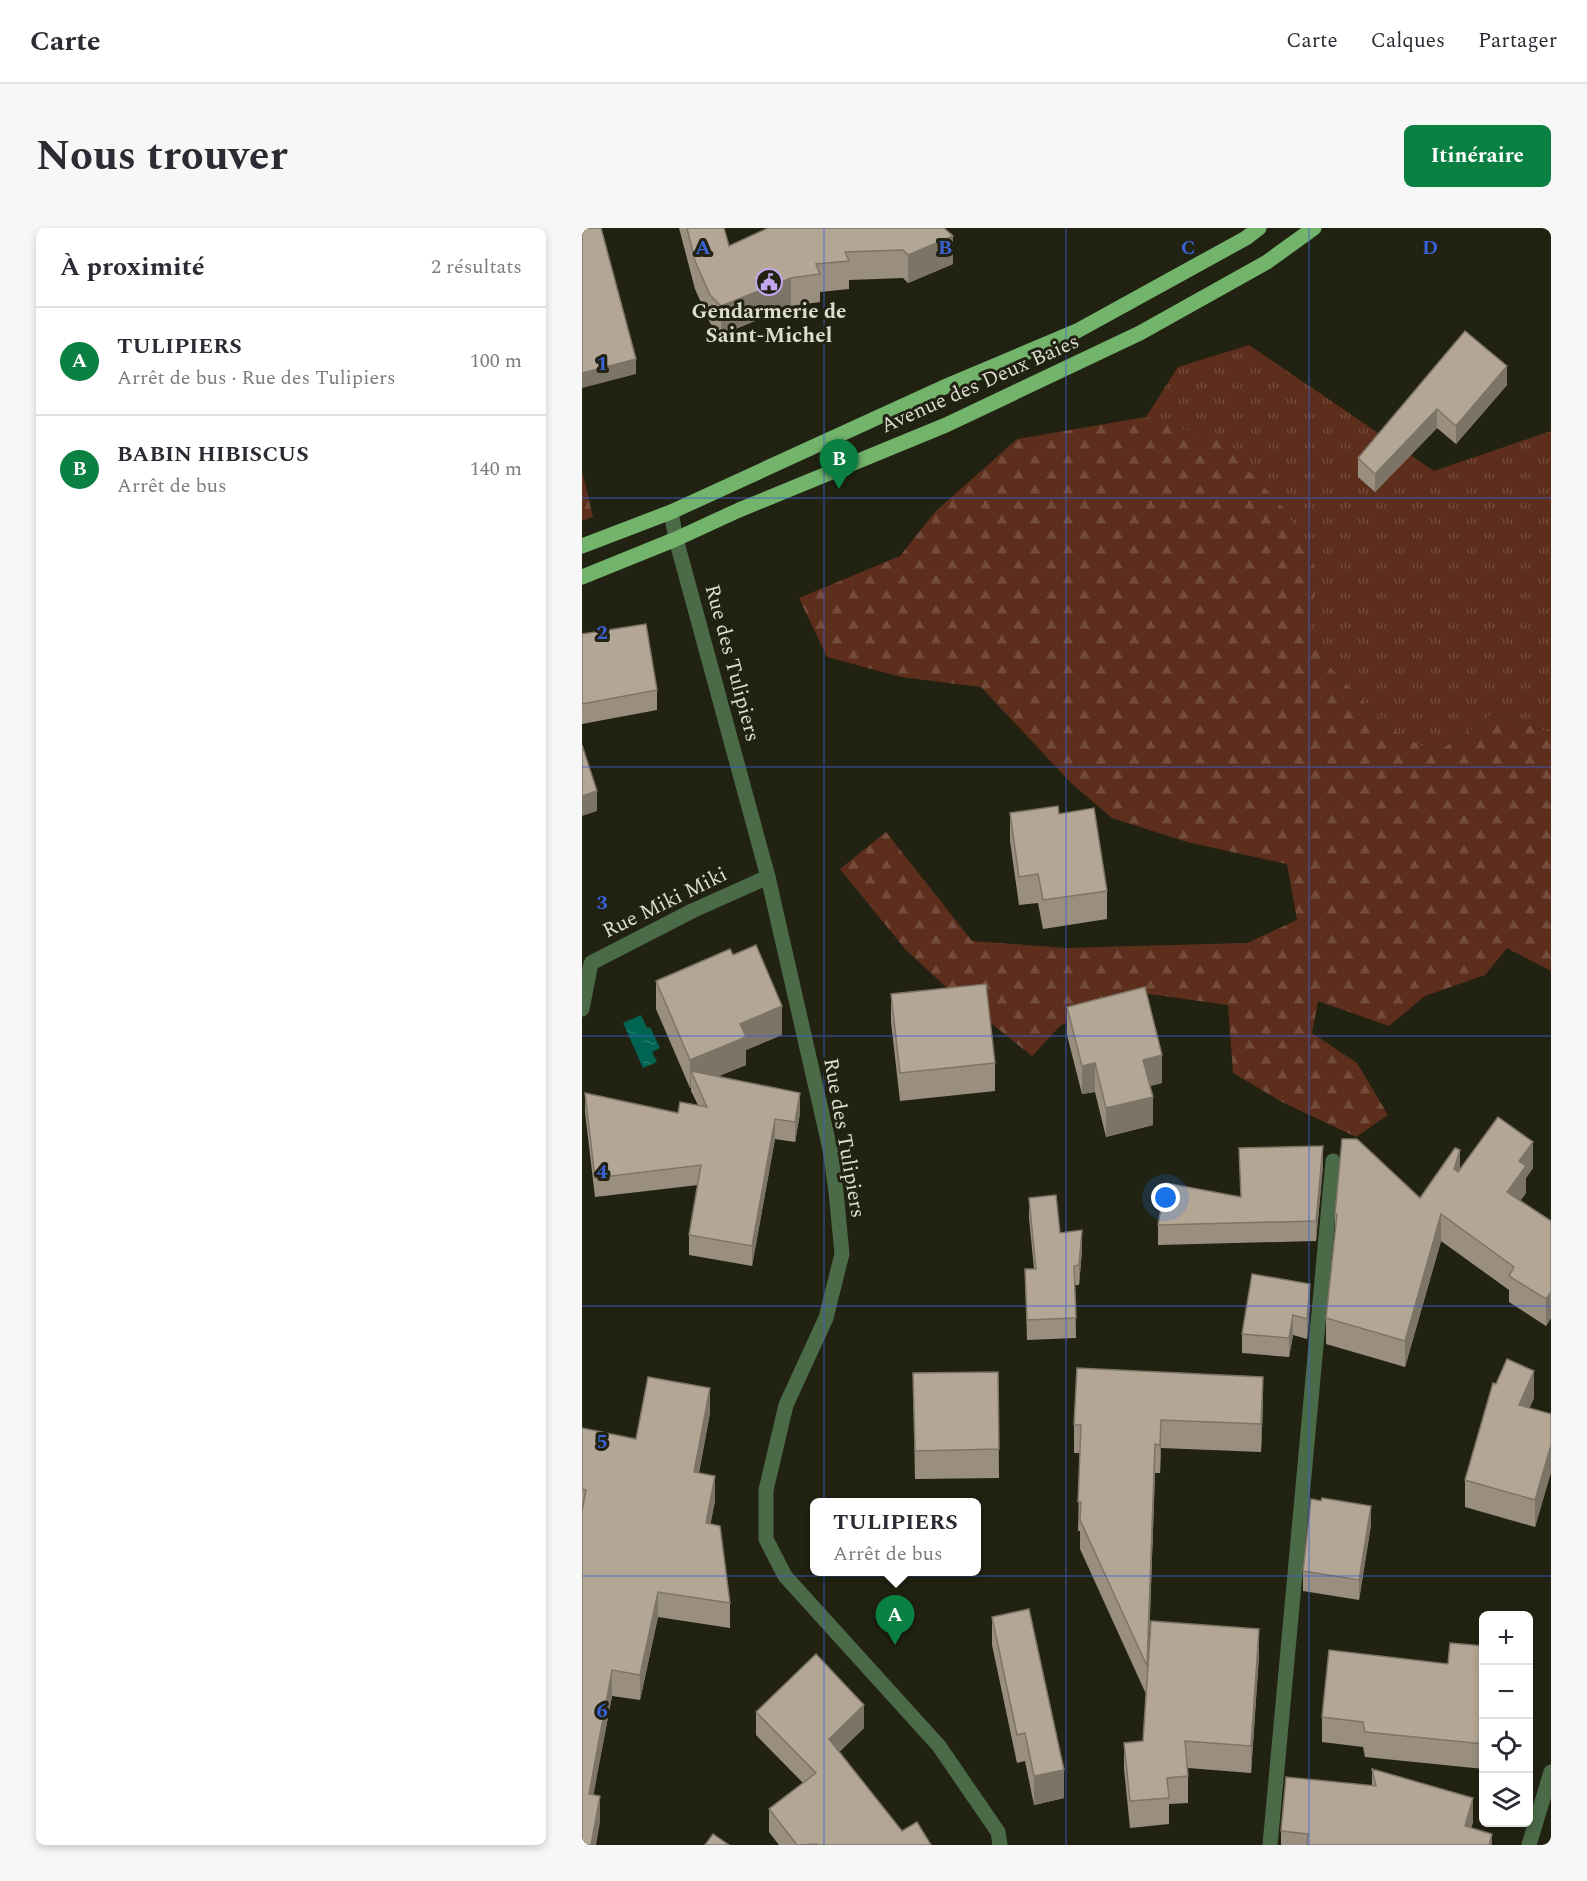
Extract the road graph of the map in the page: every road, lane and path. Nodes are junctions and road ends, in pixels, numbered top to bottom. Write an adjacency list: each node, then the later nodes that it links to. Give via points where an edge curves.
1 (1259, 228): 3 (main road, Avenue des Deux Baies, via 1077,332 942,388)
2 (1314, 228): 4 (main road, Avenue des Deux Baies, via 1267,262 1140,333 946,425)
3 (671, 512): 4 (street, Rue des Tulipiers); 5 (main road, Avenue des Deux Baies)
4 (676, 539): 6 (main road, Avenue des Deux Baies); 7 (street, Rue des Tulipiers)
5 (582, 546)
6 (582, 577)
7 (768, 877): 8 (street, Rue Miki Miki, via 591,963); 11 (street, Rue des Tulipiers, via 830,1149 842,1254 826,1318 786,1405 766,1490 766,1539 785,1576 939,1746 998,1832)
8 (582, 1009)
9 (1333, 1161): 12 (street)
10 (1551, 1772): 13 (street)
11 (1000, 1845)
12 (1270, 1845)
13 (1529, 1845)

